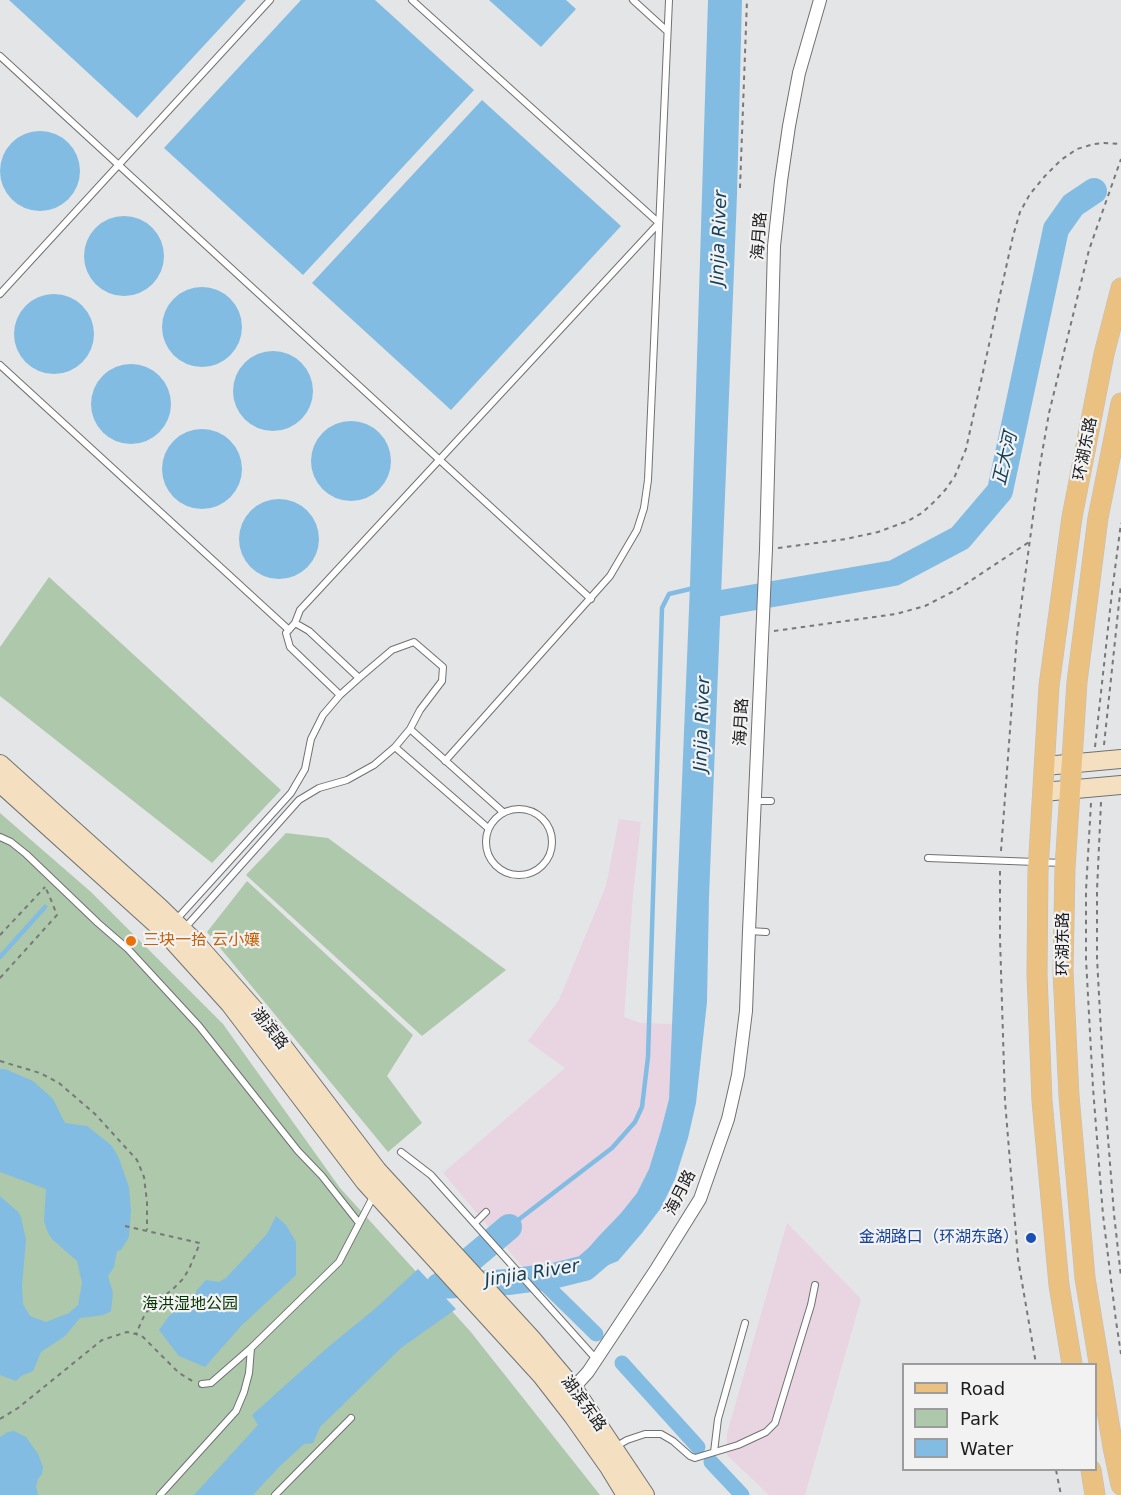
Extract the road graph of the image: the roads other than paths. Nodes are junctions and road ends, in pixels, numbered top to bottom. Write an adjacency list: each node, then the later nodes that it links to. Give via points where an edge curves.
1 (270, 0): 8 (lane)
2 (412, 0): 9 (lane)
3 (633, 0): 6 (lane)
4 (669, 0): 6 (lane)
5 (820, 0): 31 (street, 海月路, via 789,126 774,246)
6 (667, 31): 9 (lane)
7 (0, 56): 8 (lane)
8 (119, 165): 11 (lane); 14 (lane)
9 (659, 223): 14 (lane); 15 (lane, via 644,508 625,553)
10 (1121, 288): 26 (main road, 环湖东路, via 1072,518 1049,686)
11 (0, 294)
12 (0, 365): 17 (lane)
13 (1121, 404): 24 (main road, 环湖东路, via 1098,518 1077,682)
14 (440, 459): 15 (lane); 16 (lane, via 300,609)
15 (591, 598): 23 (lane)
16 (295, 623): 17 (lane); 18 (lane, via 309,631)
17 (289, 630): 19 (lane, via 286,633 290,647)
18 (359, 678): 19 (lane); 20 (lane, via 392,650 414,642 443,667 442,681)
19 (340, 695): 39 (lane, via 311,738 304,769 291,793)
20 (410, 729): 21 (lane); 23 (lane)
21 (395, 747): 34 (lane); 39 (lane, via 374,765 299,800)
22 (1106, 760): 24 (main road)
23 (445, 761): 33 (lane)
24 (1072, 763): 26 (main road); 29 (main road, 环湖东路)
25 (0, 764): 39 (main road, 湖滨路)
26 (1045, 766): 30 (main road, 环湖东路)
27 (0, 783): 43 (main road, 湖滨路, via 164,931 230,1004)
28 (1121, 785): 29 (main road)
29 (1070, 790): 30 (main road); 38 (main road, 环湖东路)
30 (1043, 792): 37 (main road, 环湖东路)
31 (755, 801): 32 (lane); 40 (street, 海月路)
32 (771, 801)
33 (503, 813): 34 (lane); 34 (lane, via 524,809 543,819 552,838 552,849 540,868 520,876 498,869 486,850)
34 (488, 828)
35 (0, 837): 45 (lane, via 26,854 128,949 200,1026)
36 (928, 858): 37 (lane)
37 (1039, 863): 38 (lane); 53 (main road, 环湖东路, via 1037,975 1042,1101 1059,1285)
38 (1065, 864): 58 (main road, 环湖东路, via 1063,971 1069,1096 1085,1278)
39 (178, 926): 47 (main road, 湖滨路, via 260,1016)
40 (749, 932): 41 (lane); 52 (street, 海月路, via 746,1011 738,1076 728,1119 700,1199)
41 (766, 932)
42 (401, 1152): 46 (lane, via 431,1174)
43 (375, 1193): 45 (lane); 47 (main road, 湖滨路)
44 (486, 1212): 46 (lane)
45 (359, 1223): 51 (lane, via 339,1262)
46 (476, 1225): 52 (lane)
47 (429, 1239): 49 (main road, 湖滨路)
48 (815, 1285): 59 (lane, via 775,1423 766,1432)
49 (506, 1323): 55 (main road, 湖滨东路, via 542,1376)
50 (745, 1323): 59 (lane, via 718,1419)
51 (251, 1348): 54 (lane, via 211,1383); 62 (lane, via 249,1373 236,1411)
52 (597, 1359): 55 (street, 海月路)
53 (1072, 1363)
54 (202, 1384)
55 (568, 1394): 57 (main road, 湖滨东路); 64 (main road, 湖滨东路)
56 (351, 1418): 63 (lane)
57 (614, 1448): 59 (lane, via 651,1433 667,1436 695,1458); 65 (main road, 湖滨东路)
58 (1117, 1450): 61 (main road, 环湖东路)
59 (714, 1452)
60 (1090, 1471): 66 (main road)
61 (1121, 1485)
62 (160, 1495)
63 (275, 1495)
64 (626, 1495)
65 (645, 1495)
66 (1095, 1495)

